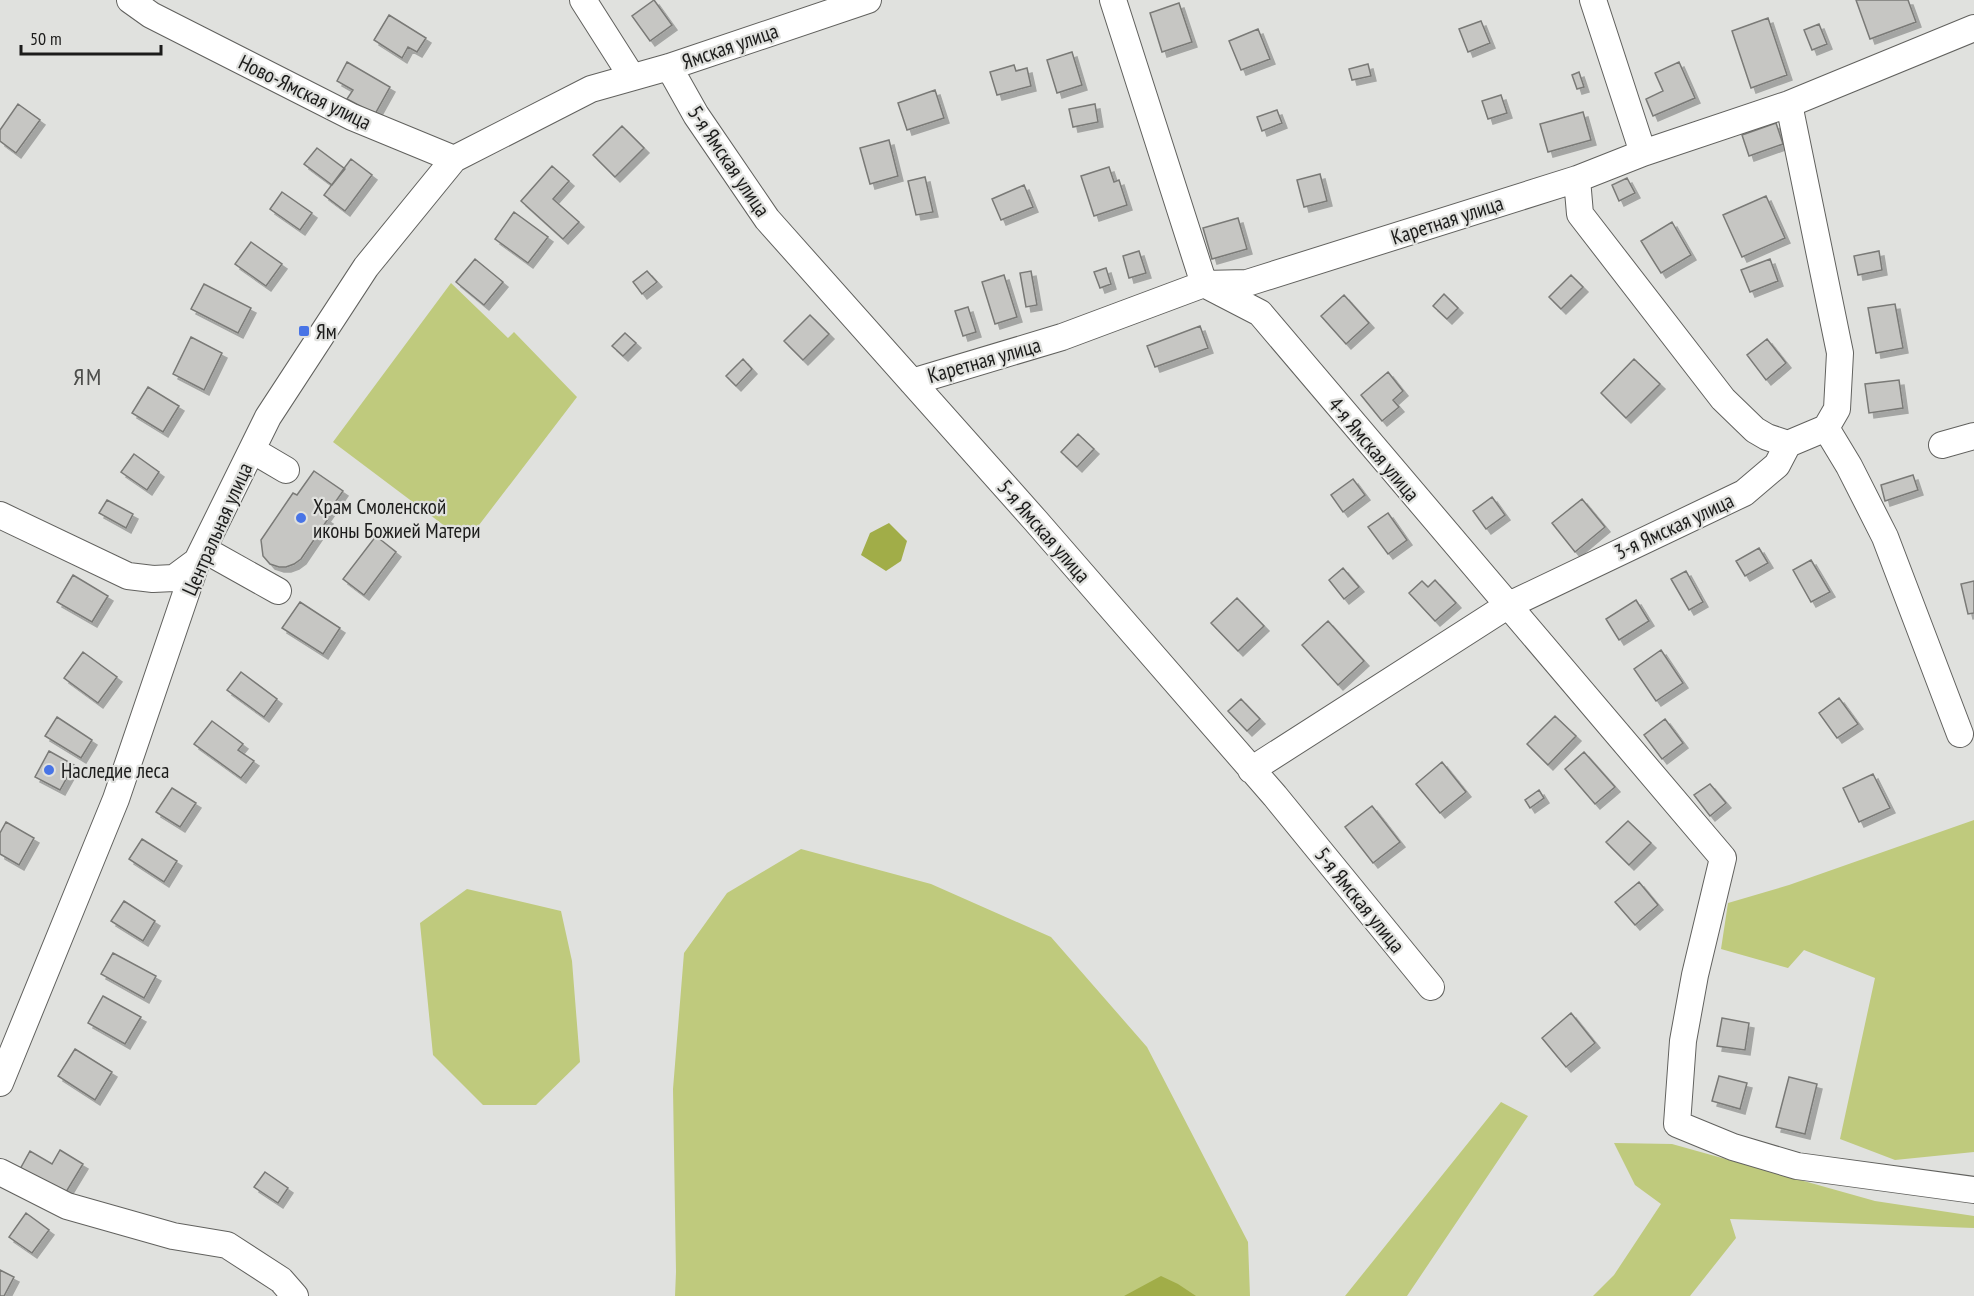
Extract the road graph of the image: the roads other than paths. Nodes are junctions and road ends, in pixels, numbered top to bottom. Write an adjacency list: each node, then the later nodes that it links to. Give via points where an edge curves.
1 (130, 0): 12 (street, Ново-Ямская улица, via 151,15 352,117)
2 (583, 0): 8 (street)
3 (868, 0): 7 (street, Ямская улица)
4 (1113, 0): 14 (street)
5 (1593, 0): 11 (street)
6 (1974, 28): 10 (street, Каретная улица)
7 (669, 67): 8 (street, Ямская улица); 15 (street, 5-я Ямская улица, via 696,115 767,219)
8 (632, 77): 9 (street, Ямская улица)
9 (591, 89): 12 (street, Центральная улица)
10 (1789, 104): 11 (street, Каретная улица); 16 (street, via 1840,353 1837,410)
11 (1643, 153): 13 (street, Каретная улица)
12 (454, 159): 20 (street, Центральная улица, via 366,267 268,417)
13 (1577, 179): 14 (street, Каретная улица, via 1247,283); 18 (street, via 1580,214 1723,399 1755,430)
14 (1203, 284): 15 (street, Каретная улица, via 1062,337); 25 (street, 4-я Ямская улица, via 1260,313)
15 (912, 382): 27 (street, 5-я Ямская улица)
16 (1826, 428): 18 (street); 26 (street, via 1885,537)
17 (1974, 436): 19 (street)
18 (1788, 444): 25 (street, 3-я Ямская улица, via 1777,465 1744,493)
19 (1942, 445)
20 (252, 450): 21 (street); 23 (street, Центральная улица)
21 (286, 470)
22 (0, 515): 23 (street, via 128,576 174,578)
23 (200, 555): 24 (street); 29 (street, Центральная улица, via 116,799)
24 (278, 591)
25 (1506, 606): 27 (street, 3-я Ямская улица); 31 (street, 4-я Ямская улица, via 1723,858 1683,1041 1677,1124 1733,1147 1797,1166)
26 (1960, 734)
27 (1251, 770): 28 (street, 5-я Ямская улица)
28 (1431, 987)
29 (0, 1083)
30 (0, 1172): 32 (street, via 67,1206 172,1236 227,1245 281,1280)
31 (1974, 1190)
32 (295, 1296)

